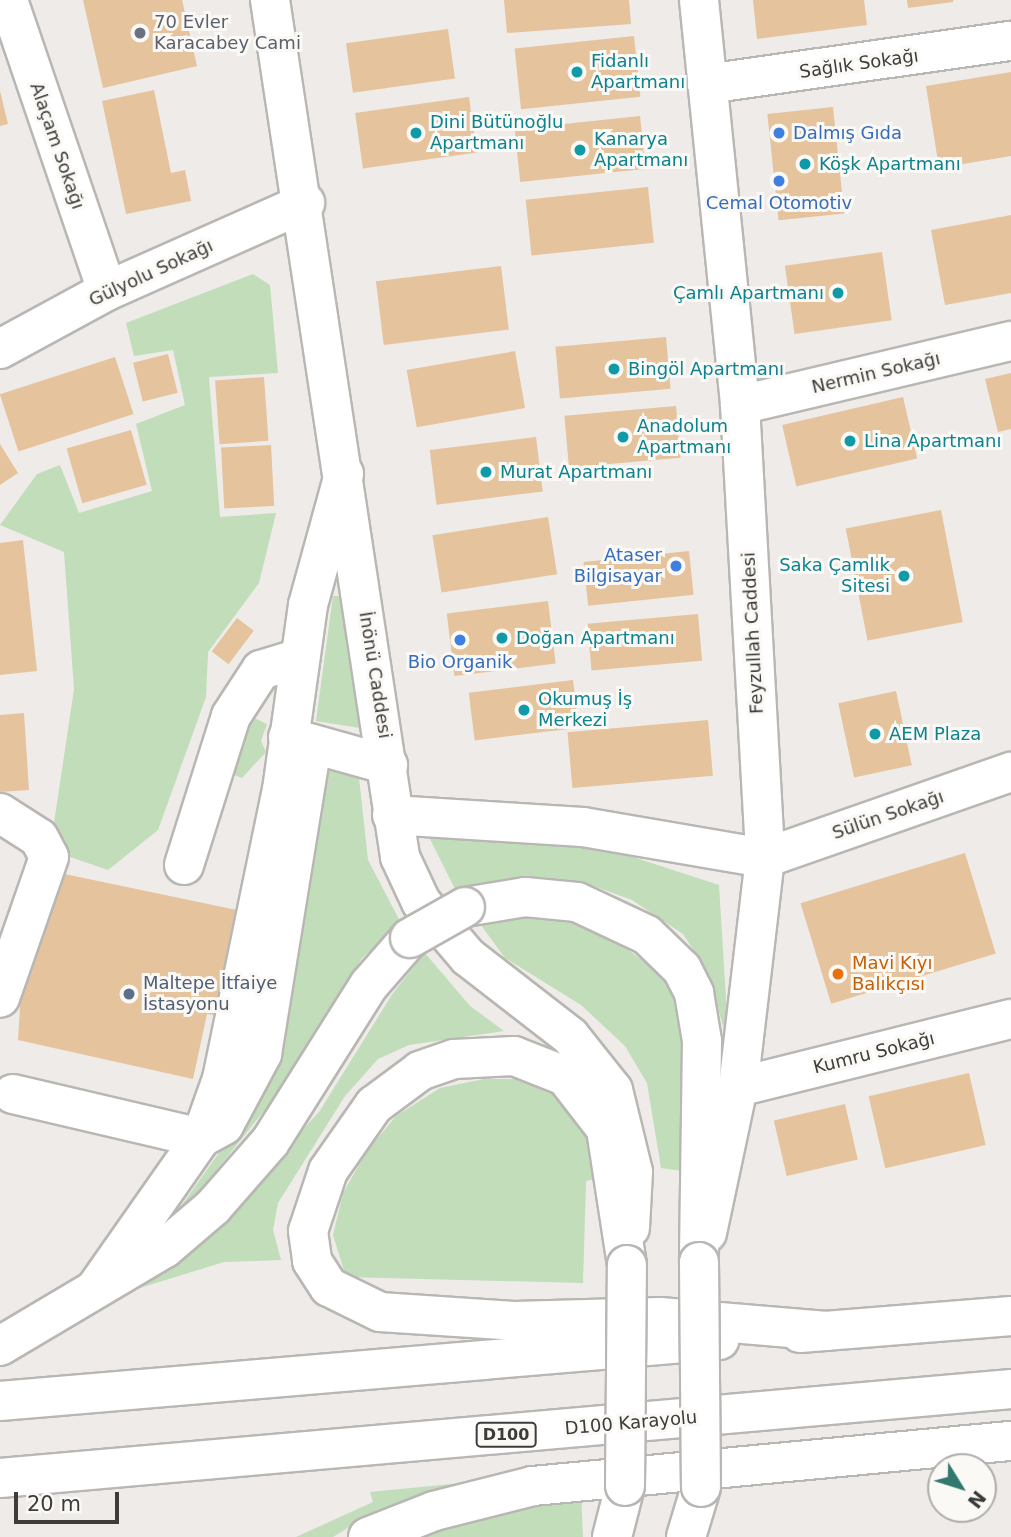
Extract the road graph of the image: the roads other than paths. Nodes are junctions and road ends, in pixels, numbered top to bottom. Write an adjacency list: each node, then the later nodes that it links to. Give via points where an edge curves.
1 (8, 0): 7 (main road, Alaçam Sokağı)
2 (270, 0): 6 (main road, İnönü Caddesi)
3 (699, 0): 5 (main road, Feyzullah Caddesi)
4 (1011, 41): 5 (main road, Sağlık Sokağı)
5 (707, 83): 10 (main road, Feyzullah Caddesi)
6 (305, 203): 7 (main road, Gülyolu Sokağı); 11 (main road, İnönü Caddesi)
7 (107, 291): 9 (main road, Gülyolu Sokağı)
8 (1011, 341): 10 (main road, Nermin Sokağı)
9 (0, 349)
10 (740, 405): 18 (main road, Feyzullah Caddesi)
11 (344, 474): 12 (main road, via 325,529); 14 (main road, İnönü Caddesi)
12 (300, 658): 13 (main road); 19 (main road, via 261,670 231,716)
13 (300, 740): 14 (main road); 24 (main road, via 247,978)
14 (388, 765): 17 (main road, İnönü Caddesi)
15 (1011, 772): 18 (main road, Sülün Sokağı)
16 (0, 813): 20 (main road, via 39,838 50,857)
17 (392, 816): 18 (main road, via 583,827); 26 (main road, İnönü Caddesi, via 400,857 421,902 468,957 570,1036 613,1090 633,1172)
18 (765, 858): 22 (main road, Feyzullah Caddesi)
19 (184, 865)
20 (0, 998)
21 (1011, 1020): 22 (main road, Kumru Sokağı)
22 (738, 1087): 25 (main road, Feyzullah Caddesi)
23 (13, 1094): 24 (main road)
24 (201, 1138): 27 (main road)
25 (699, 1262): 27 (main road, bridge, via 702,1041 694,993 682,969 647,935 577,902 525,897 465,907 410,938 369,985 296,1106 236,1183 165,1248); 36 (main road, bridge)
26 (627, 1265): 29 (main road, via 606,1129 565,1076 514,1056 454,1059 420,1071 374,1105 328,1171 308,1231 312,1261 329,1287 380,1312 514,1321 660,1317); 35 (main road, bridge)
27 (96, 1288): 30 (main road)
28 (1011, 1316): 29 (main road)
29 (826, 1331): 32 (main road)
30 (0, 1346)
31 (1011, 1389): 34 (main road, D100 Karayolu / D100)
32 (0, 1401)
33 (1011, 1441): 37 (main road, via 533,1486 433,1511)
34 (0, 1478)
35 (625, 1486): 38 (main road); 39 (main road)
36 (701, 1487): 40 (main road); 41 (main road)
37 (369, 1537)
38 (612, 1537)
39 (625, 1537)
40 (686, 1537)
41 (701, 1537)

